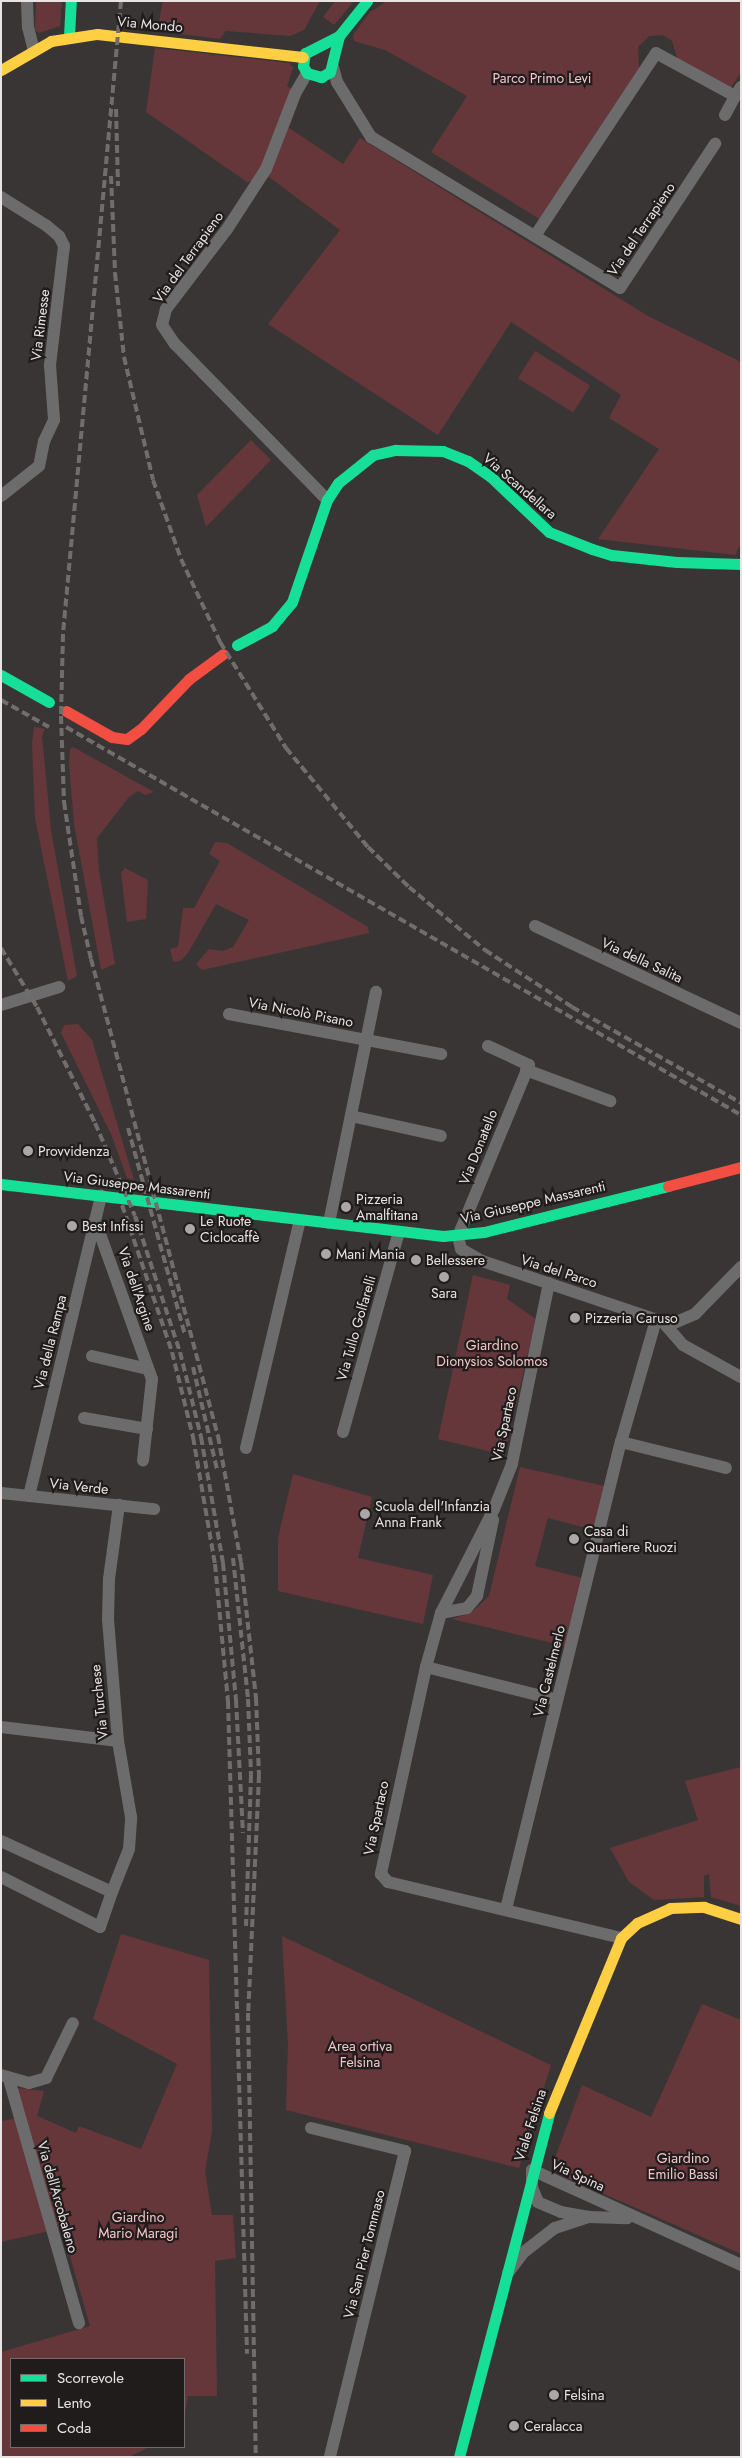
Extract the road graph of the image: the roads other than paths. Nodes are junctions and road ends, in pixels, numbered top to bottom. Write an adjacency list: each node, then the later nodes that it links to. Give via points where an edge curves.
1 (27, 1): 7 (street, via 28,28)
2 (71, 1): 4 (street)
3 (367, 1): 5 (street)
4 (70, 36): 7 (street, Via Mondo); 8 (street, Via Mondo, via 125,37)
5 (339, 36): 6 (street); 9 (street)
6 (316, 47): 8 (street); 9 (street, via 330,52)
7 (34, 51): 10 (street, Via Mondo)
8 (304, 57): 11 (street)
9 (333, 65): 12 (street); 13 (street, Via del Terrapieno)
10 (1, 70)
11 (307, 73): 12 (street); 20 (street, Via del Terrapieno, via 294,94 266,169 227,229 166,309 162,325 175,344)
12 (321, 78): 13 (street)
13 (340, 86): 18 (street, Via del Terrapieno, via 371,137)
14 (738, 92): 15 (street); 18 (street, via 656,53)
15 (725, 115)
16 (715, 144): 18 (street, Via del Terrapieno, via 620,288)
17 (1, 197): 19 (street, Via Rimesse, via 47,226 59,236 64,246 50,365 54,420 44,441 39,466)
18 (535, 236)
19 (1, 496)
20 (327, 500): 21 (street, Via Scandellara, via 353,468 373,455 420,448 468,461 491,477 550,532 567,540 612,555); 22 (street, Via Scandellara, via 292,602 272,626)
21 (741, 564)
22 (237, 645)
23 (223, 654): 26 (street, via 189,679 141,729 127,739 112,737)
24 (1, 675): 25 (street)
25 (49, 702)
26 (66, 710)
27 (535, 926): 32 (street, Via della Salita)
28 (59, 988): 30 (street)
29 (376, 992): 33 (street, Via Nicolò Pisano)
30 (1, 1005)
31 (229, 1014): 33 (street, Via Nicolò Pisano)
32 (740, 1019)
33 (367, 1040): 35 (street, Via Nicolò Pisano); 38 (street, Via Nicolò Pisano)
34 (488, 1046): 36 (street, via 529,1065)
35 (441, 1054)
36 (526, 1070): 37 (street); 47 (street, Via Donatello)
37 (610, 1101)
38 (350, 1116): 39 (street); 45 (street, Via Nicolò Pisano)
39 (441, 1136)
40 (741, 1167): 47 (street, Via Giuseppe Massarenti)
41 (1, 1184): 42 (street, Via Giuseppe Massarenti)
42 (101, 1196): 43 (street, Via della Rampa); 44 (street, Via Giuseppe Massarenti)
43 (95, 1220): 52 (street, Via dell'Argine); 62 (street, Via della Rampa)
44 (300, 1220): 45 (street, Via Giuseppe Massarenti); 58 (street)
45 (329, 1223): 46 (street, Via Giuseppe Massarenti)
46 (399, 1232): 47 (street, Via Giuseppe Massarenti); 56 (street, Via Tullo Golfarelli)
47 (458, 1236): 49 (street, Via del Parco, via 462,1249 472,1257)
48 (741, 1267): 50 (street, via 701,1310 680,1321)
49 (549, 1283): 50 (street, Via del Parco); 65 (street, Via Spartaco, via 512,1464)
50 (660, 1321): 53 (street, via 683,1346); 57 (street, Via Castelmerlo)
51 (92, 1356): 52 (street)
52 (148, 1369): 55 (street, Via dell'Argine, via 152,1379)
53 (741, 1377)
54 (84, 1418): 55 (street)
55 (147, 1429): 59 (street, Via dell'Argine)
56 (343, 1432)
57 (622, 1442): 60 (street); 68 (street, Via Castelmerlo)
58 (246, 1448)
59 (143, 1461)
60 (726, 1468)
61 (1, 1493): 62 (street, Via Verde)
62 (28, 1496): 63 (street, Via Verde)
63 (119, 1506): 64 (street, Via Verde); 70 (street, Via Turchese, via 109,1579 108,1620)
64 (154, 1509)
65 (494, 1509): 66 (street, Via Spartaco); 66 (street, Via Spartaco, via 477,1596 468,1608)
66 (441, 1613): 67 (street, Via Spartaco)
67 (426, 1667): 68 (street); 74 (street, Via Spartaco, via 381,1874 391,1883)
68 (557, 1700): 74 (street, Via Castelmerlo)
69 (1, 1727): 70 (street)
70 (118, 1741): 73 (street, Via Turchese, via 131,1817 128,1849)
71 (1, 1841): 73 (street)
72 (1, 1877): 73 (street, Via Turchese, via 100,1927)
73 (112, 1892)
74 (506, 1908): 76 (street, Via Spartaco)
75 (741, 1919): 76 (street, Viale Felsina, via 704,1907 680,1907 647,1917)
76 (621, 1938): 80 (street, Viale Felsina, via 564,2070)
77 (73, 2023): 78 (street, via 46,2078 29,2084)
78 (5, 2077): 85 (street, Via dell'Arcobaleno)
79 (311, 2128): 86 (street, Via San Pier Tommaso, via 405,2151)
80 (532, 2170): 81 (street, Via Spina, via 532,2187 538,2202 561,2212); 82 (street, Via Spina); 84 (street, Viale Felsina)
81 (589, 2217): 82 (street, Via Spina); 84 (street, Via Spina, via 555,2228 540,2238)
82 (637, 2219): 83 (street, Via Spina)
83 (741, 2265)
84 (504, 2278): 87 (street, Viale Felsina)
85 (79, 2323)
86 (330, 2457)
87 (459, 2457)

